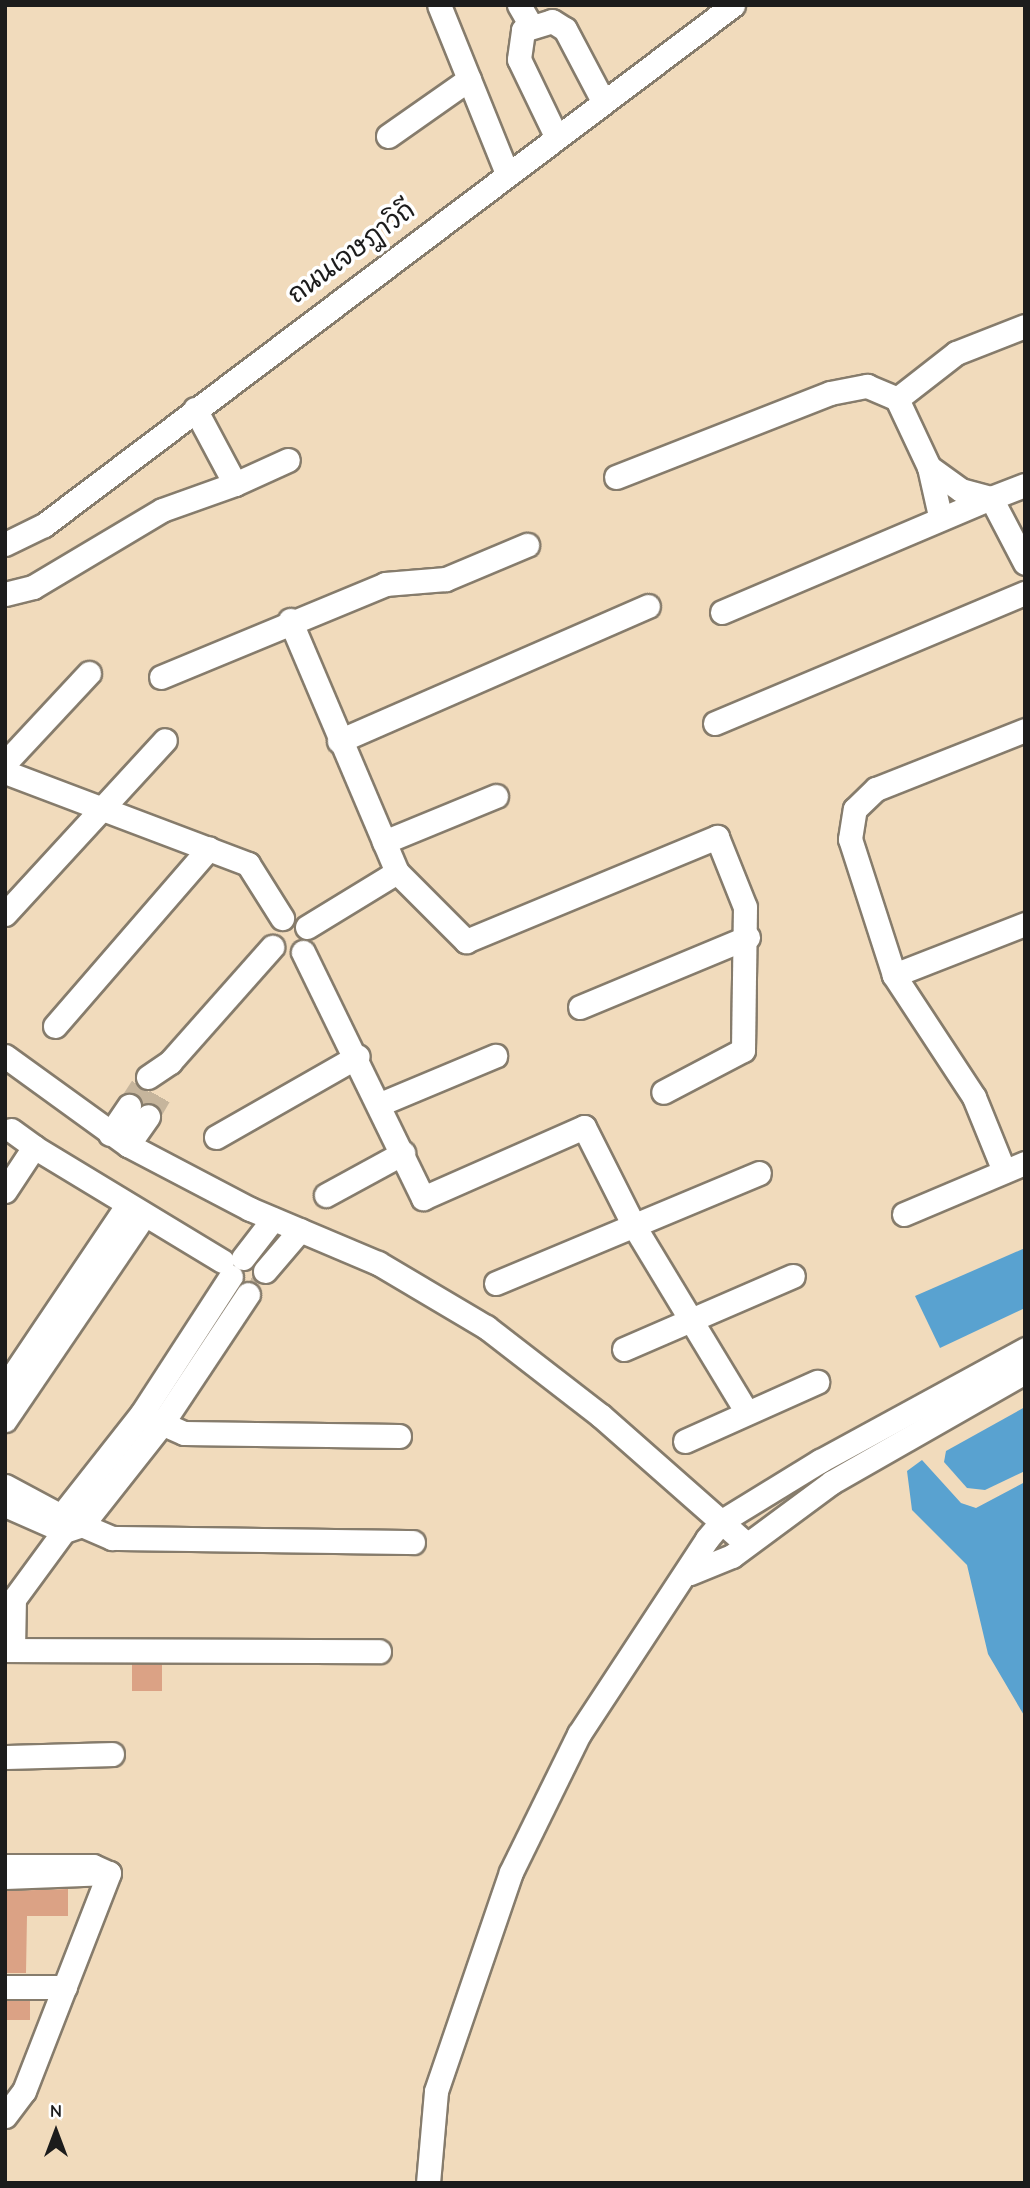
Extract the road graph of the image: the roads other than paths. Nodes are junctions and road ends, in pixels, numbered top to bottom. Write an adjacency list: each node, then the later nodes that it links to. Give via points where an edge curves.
1 (439, 5): 5 (street)
2 (519, 5): 4 (street)
3 (733, 5): 6 (street, ถนนเจษฎาวิถี)
4 (531, 26): 6 (street, via 552,21 565,29); 8 (street, via 517,41 519,59)
5 (469, 79): 7 (street); 9 (street)
6 (603, 101): 8 (street, ถนนเจษฎาวิถี)
7 (388, 136)
8 (556, 136): 9 (street, ถนนเจษฎาวิถี)
9 (506, 171): 12 (street, ถนนเจษฎาวิถี)
10 (1025, 326): 11 (street, via 956,353)
11 (897, 399): 14 (street); 15 (street, via 867,386 830,393)
12 (195, 409): 16 (street); 20 (street, ถนนเจษฎาวิถี, via 44,525)
13 (288, 460): 16 (street)
14 (929, 467): 18 (street, via 961,490); 19 (street)
15 (616, 477)
16 (235, 484): 24 (street, via 162,510 33,587)
17 (1025, 485): 18 (street)
18 (991, 498): 19 (street); 22 (street)
19 (940, 516): 26 (street)
20 (5, 544)
21 (527, 545): 27 (street, via 446,579 385,584)
22 (1025, 563)
23 (1025, 593): 30 (street)
24 (5, 594)
25 (648, 607): 33 (street)
26 (722, 611)
27 (290, 620): 29 (street); 33 (street)
28 (89, 673): 34 (street)
29 (161, 677)
30 (715, 723)
31 (1025, 730): 48 (street, via 876,789 855,808 850,839)
32 (165, 740): 37 (street)
33 (340, 741): 38 (street)
34 (5, 763)
35 (5, 772): 37 (street)
36 (496, 796): 38 (street)
37 (100, 807): 39 (street); 41 (street)
38 (384, 842): 40 (street)
39 (209, 848): 42 (street, via 248,864); 50 (street)
40 (397, 872): 43 (street); 45 (street, via 466,941 712,836 724,844)
41 (5, 914)
42 (282, 918): 43 (street); 46 (street, via 272,927)
43 (314, 922): 47 (street)
44 (1025, 924): 48 (street)
45 (748, 937): 49 (street); 55 (street, via 743,1050)
46 (272, 947): 47 (street, via 283,956); 54 (street)
47 (303, 952): 52 (street)
48 (894, 975): 63 (street)
49 (580, 1007)
50 (55, 1026)
51 (5, 1056): 60 (street)
52 (358, 1056): 56 (street); 59 (street)
53 (495, 1056): 56 (street)
54 (156, 1083)
55 (663, 1092)
56 (380, 1104): 62 (street)
57 (138, 1111): 60 (street)
58 (11, 1130): 61 (street)
59 (216, 1137)
60 (119, 1139): 69 (street)
61 (34, 1147): 65 (street); 67 (street)
62 (403, 1153): 66 (street); 70 (street, via 423,1198 584,1127)
63 (1014, 1167): 68 (street)
64 (759, 1173): 70 (street)
65 (5, 1191)
66 (326, 1195)
67 (135, 1212): 72 (street); 82 (street); 85 (street)
68 (904, 1214)
69 (273, 1219): 71 (street); 72 (street)
70 (634, 1226): 75 (street); 77 (street)
71 (300, 1230): 73 (street); 92 (street, via 378,1263 486,1327)
72 (232, 1265): 84 (street)
73 (265, 1271)
74 (793, 1276): 77 (street)
75 (496, 1283)
76 (248, 1294): 84 (street)
77 (694, 1320): 78 (street); 83 (street)
78 (624, 1349)
79 (1025, 1349): 86 (street)
80 (1025, 1372): 89 (street)
81 (817, 1382): 83 (street)
82 (5, 1387)
83 (746, 1411): 88 (street)
84 (151, 1419): 87 (street, via 184,1433); 93 (street)
85 (5, 1420)
86 (874, 1429): 89 (street, via 872,1442); 92 (street)
87 (398, 1436)
88 (685, 1441)
89 (883, 1451): 95 (street)
90 (5, 1486): 93 (street)
91 (5, 1505): 93 (street)
92 (722, 1521): 95 (street); 96 (street)
93 (69, 1524): 94 (street, via 112,1538); 97 (street, via 14,1599)
94 (413, 1542)
95 (744, 1542): 96 (street, via 732,1556)
96 (690, 1573): 108 (street, via 579,1734 511,1872 436,2091)
97 (9, 1649): 98 (street)
98 (379, 1651)
99 (112, 1754): 100 (street)
100 (5, 1756)
101 (5, 1866): 102 (street, via 93,1866)
102 (108, 1873): 103 (street); 105 (street)
103 (5, 1877)
104 (5, 1987): 105 (street)
105 (65, 1987): 106 (street)
106 (15, 2091): 107 (street)
107 (5, 2116)
108 (428, 2183)

